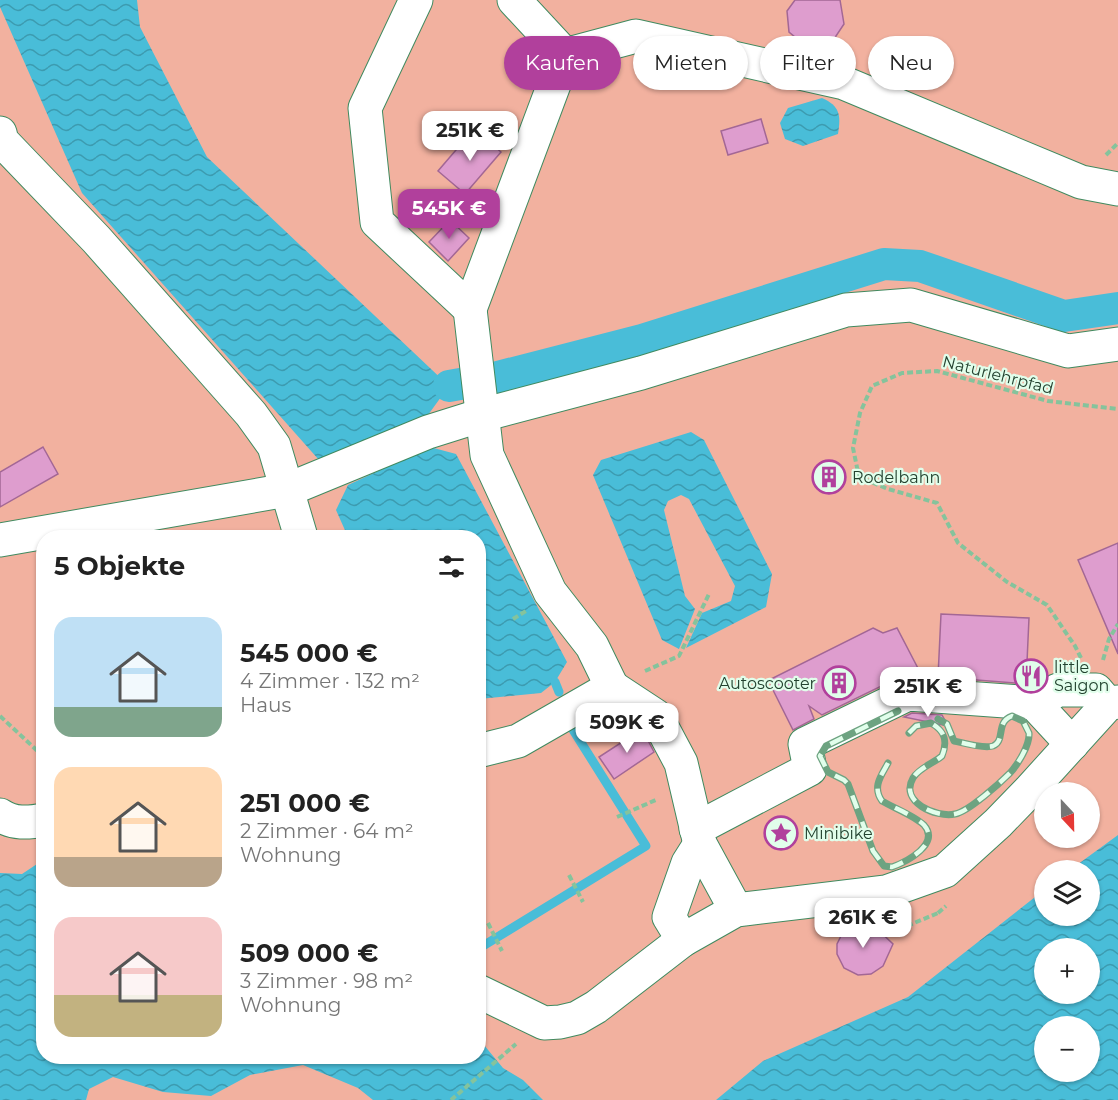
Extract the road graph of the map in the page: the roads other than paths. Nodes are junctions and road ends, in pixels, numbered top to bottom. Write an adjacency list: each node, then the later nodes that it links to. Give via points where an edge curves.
1 (416, 0): 8 (lane, via 365,108 377,222)
2 (514, 0): 3 (lane)
3 (547, 36)
4 (621, 40): 7 (lane, via 636,36 844,83 1081,182)
5 (552, 90): 8 (lane)
6 (0, 133): 11 (lane, via 2,141 96,239 251,414 274,446)
7 (1118, 189)
8 (470, 309): 10 (lane)
9 (1118, 344): 10 (lane, via 1068,351 911,305 846,310 641,373)
10 (482, 415): 11 (lane, via 428,432); 16 (lane, via 487,454 550,592 592,646)
11 (287, 490): 12 (lane); 13 (lane)
12 (57, 530)
13 (299, 530)
14 (36, 534): 15 (lane)
15 (0, 540)
16 (612, 687): 20 (lane, via 518,741); 23 (lane, via 656,716 681,763)
17 (1107, 699): 18 (lane, via 1058,690); 19 (lane)
18 (1034, 703): 19 (lane); 23 (lane, via 908,694 805,744 810,768)
19 (1072, 744): 24 (lane, via 998,823 945,871 885,892)
20 (486, 749)
21 (0, 815): 22 (lane, via 8,820)
22 (36, 822)
23 (698, 837): 24 (lane); 25 (lane, via 669,916)
24 (736, 910): 25 (lane)
25 (683, 940): 26 (lane, via 577,1018 544,1023)
26 (486, 995)

